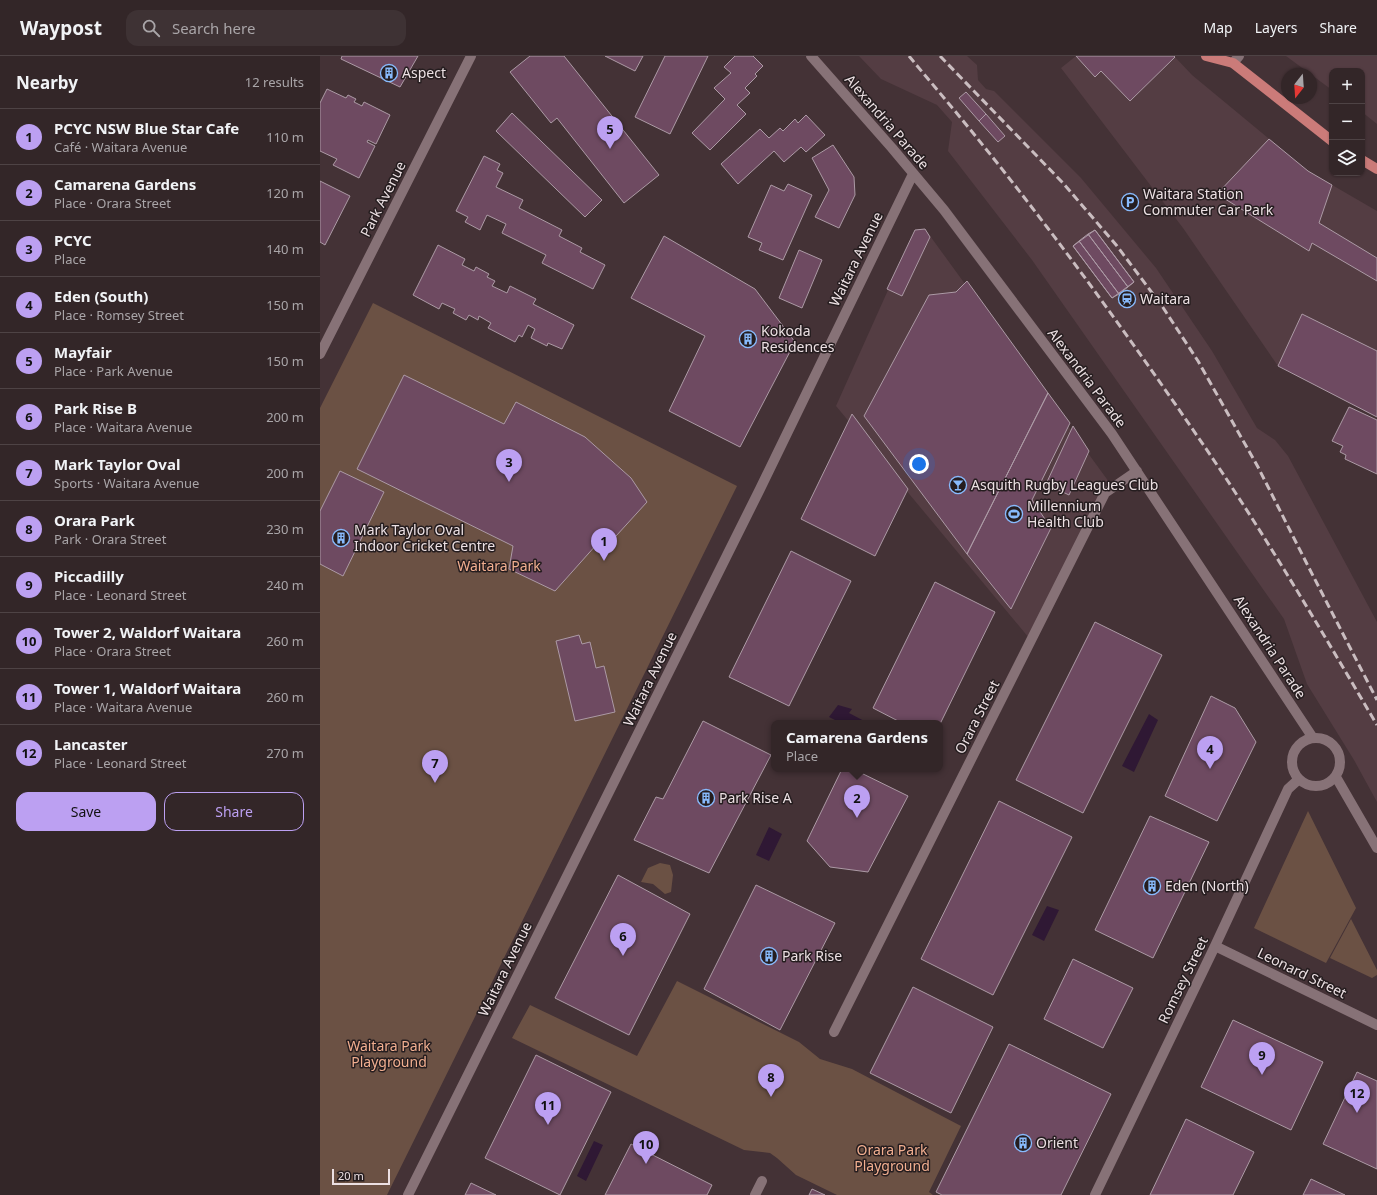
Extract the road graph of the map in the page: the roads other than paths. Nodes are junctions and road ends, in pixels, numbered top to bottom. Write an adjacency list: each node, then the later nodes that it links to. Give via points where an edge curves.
1 (471, 56): 9 (street, Park Avenue)
2 (810, 56): 8 (street, Alexandria Parade)
3 (1206, 56): 4 (main road)
4 (1234, 58): 5 (main road)
5 (1331, 140)
6 (1365, 162): 7 (main road)
7 (1377, 169)
8 (913, 174): 10 (street, Alexandria Parade, via 957,228); 19 (street, Waitara Avenue, via 760,488)
9 (320, 354)
10 (1137, 471): 11 (street, Alexandria Parade); 17 (street, Orara Street, via 1105,493)
11 (1313, 738): 12 (street, via 1321,738 1335,747 1341,762); 13 (street, via 1299,744 1292,758 1294,773)
12 (1336, 777): 13 (street, via 1322,786 1305,784); 14 (street)
13 (1299, 780): 15 (street, Romsey Street, via 1288,789)
14 (1377, 848)
15 (1215, 946): 16 (street, Leonard Street); 21 (street, Romsey Street)
16 (1377, 1025)
17 (834, 1032)
18 (762, 1182): 20 (street)
19 (408, 1195)
20 (755, 1195)
21 (1095, 1195)

